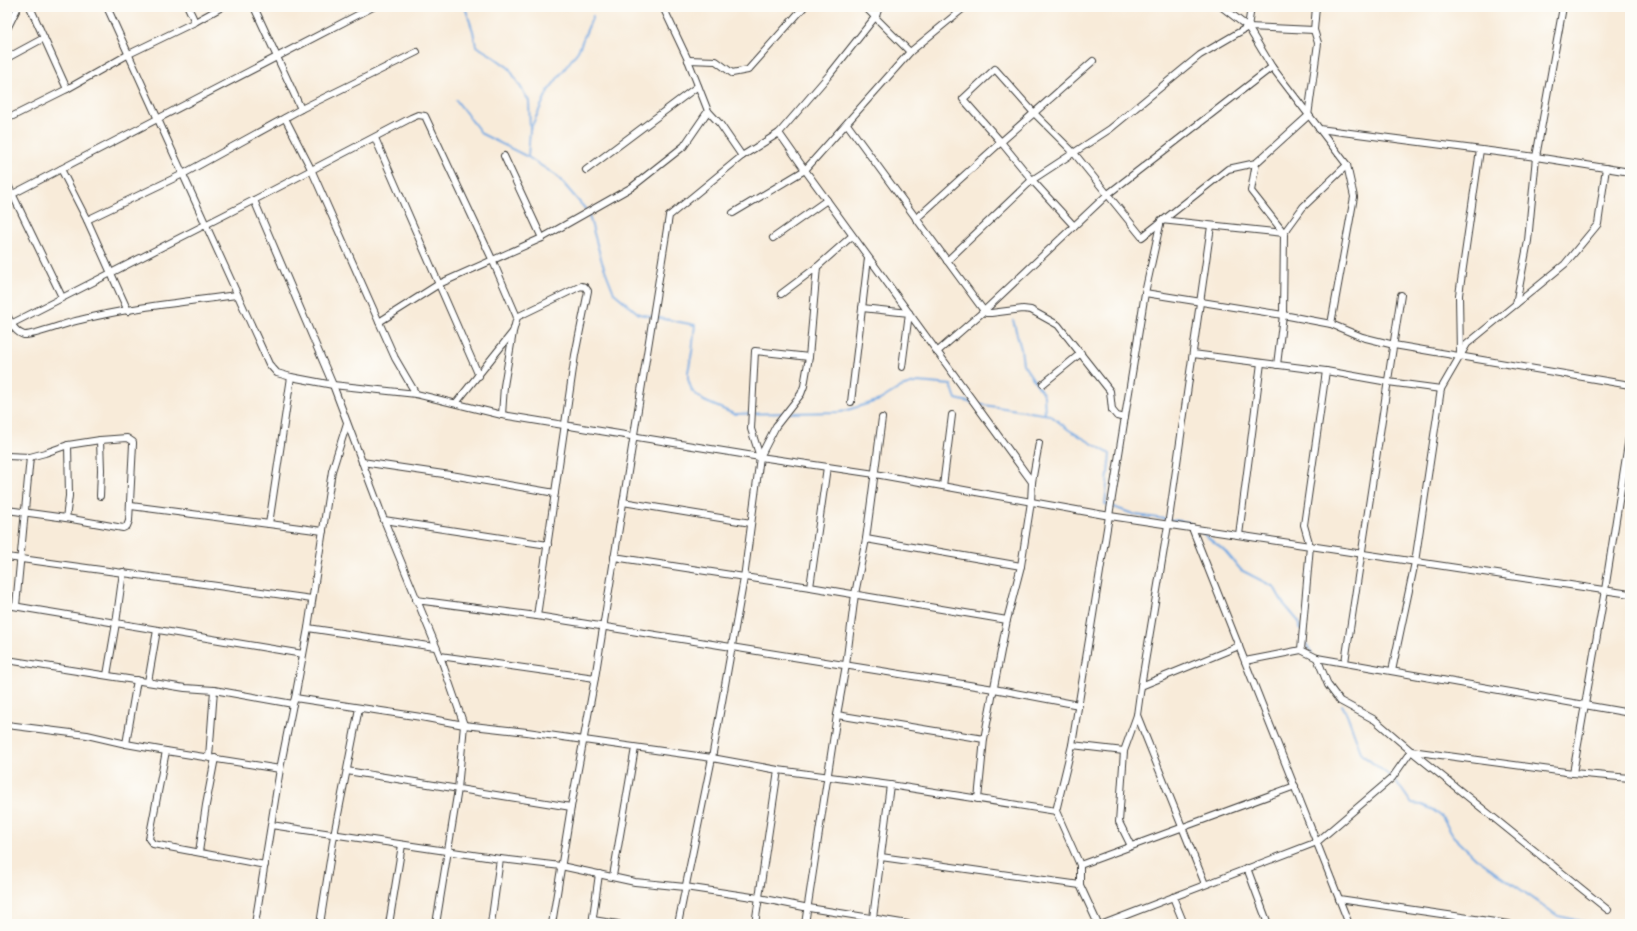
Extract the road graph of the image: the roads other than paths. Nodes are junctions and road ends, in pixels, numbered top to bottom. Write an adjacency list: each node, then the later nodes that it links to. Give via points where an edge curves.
1 (18, 7): 20 (street)
2 (30, 7): 22 (street)
3 (107, 7): 25 (street)
4 (188, 7): 18 (street)
5 (222, 7): 18 (street)
6 (254, 7): 26 (street)
7 (373, 7): 26 (street)
8 (663, 7): 28 (street)
9 (804, 7): 28 (street, via 748,70 732,73 716,62)
10 (866, 7): 17 (street)
11 (879, 7): 17 (street)
12 (965, 7): 24 (street)
13 (1222, 7): 19 (street)
14 (1251, 7): 19 (street)
15 (1316, 7): 21 (street)
16 (1563, 7): 49 (street)
17 (876, 16): 24 (street); 42 (street)
18 (196, 22): 25 (street)
19 (1248, 27): 21 (street); 30 (street); 46 (street, via 1200,55 1110,129)
20 (7, 29)
21 (1314, 30): 36 (street, via 1318,43)
22 (44, 38): 27 (street); 32 (street)
23 (417, 52): 33 (street)
24 (910, 52): 40 (street)
25 (129, 54): 32 (street); 37 (street)
26 (277, 56): 33 (street); 37 (street)
27 (7, 58)
28 (688, 60): 31 (street)
29 (1093, 61): 35 (street)
30 (1272, 67): 36 (street); 61 (street)
31 (698, 86): 34 (street); 55 (street)
32 (67, 89): 39 (street)
33 (301, 109): 38 (street)
34 (708, 111): 48 (street); 74 (street, via 684,146 632,187)
35 (1034, 113): 44 (street); 44 (street, via 995,70 963,99); 46 (street)
36 (1308, 116): 41 (street); 50 (street)
37 (159, 118): 53 (street); 58 (street)
38 (285, 118): 54 (street); 58 (street)
39 (7, 119)
40 (847, 124): 56 (street); 66 (street)
41 (1319, 129): 45 (street); 51 (street)
42 (779, 132): 48 (street); 56 (street)
43 (375, 138): 54 (street); 77 (street, via 411,118 425,116); 81 (street)
44 (1001, 142): 59 (street); 66 (street)
45 (1480, 150): 49 (street); 104 (street, via 1459,295)
46 (1074, 153): 59 (street); 61 (street)
47 (504, 156): 74 (street)
48 (742, 156): 127 (street, via 669,216)
49 (1536, 157): 52 (street); 88 (street, via 1528,241)
50 (1256, 163): 68 (street, via 1228,169); 72 (street, via 1251,191)
51 (1347, 165): 72 (street, via 1303,207); 97 (street, via 1354,197)
52 (1606, 168): 57 (street); 88 (street, via 1598,224 1565,264)
53 (61, 169): 62 (street); 67 (street)
54 (312, 169): 63 (street); 96 (street)
55 (586, 170)
56 (805, 170): 64 (street); 65 (street)
57 (1630, 172)
58 (183, 174): 67 (street); 69 (street)
59 (1032, 180): 70 (street); 78 (street)
60 (7, 183): 62 (street)
61 (1108, 194): 68 (street, via 1142,237); 70 (street)
62 (10, 195): 86 (street)
63 (254, 200): 69 (street); 115 (street)
64 (827, 200): 73 (street); 75 (street)
65 (733, 213)
66 (916, 219): 78 (street)
67 (86, 220): 80 (street)
68 (1161, 220): 71 (street); 82 (street)
69 (206, 225): 80 (street); 83 (street)
70 (1074, 226): 91 (street)
71 (1212, 226): 72 (street); 87 (street)
72 (1284, 233): 94 (street)
73 (852, 236): 76 (street); 79 (street)
74 (542, 238): 77 (street)
75 (773, 238)
76 (868, 258): 89 (street); 92 (street)
77 (492, 259): 81 (street); 95 (street)
78 (947, 261): 91 (street)
79 (817, 267): 84 (street); 105 (street)
80 (110, 273): 86 (street); 90 (street)
81 (438, 284): 96 (street); 110 (street)
82 (1145, 293): 87 (street); 123 (street)
83 (237, 294): 90 (street); 111 (street, via 269,364 277,373)
84 (780, 294)
85 (1402, 295): 100 (street)
86 (62, 297): 98 (street)
87 (1201, 302): 94 (street); 103 (street)
88 (1516, 304): 104 (street, via 1467,344)
89 (862, 308): 92 (street); 118 (street)
90 (128, 311): 98 (street, via 80,320 28,335 18,333)
91 (984, 311): 101 (street); 102 (street, via 991,313 1012,309 1032,310 1058,324)
92 (909, 313): 101 (street); 108 (street)
93 (7, 315): 98 (street)
94 (1283, 315): 97 (street); 107 (street)
95 (517, 317): 99 (street); 125 (street, via 580,286 585,286 588,291)
96 (379, 322): 117 (street, via 395,358)
97 (1331, 324): 100 (street, via 1362,337)
98 (9, 325)
99 (513, 332): 110 (street); 120 (street)
100 (1394, 345): 104 (street); 112 (street)
101 (937, 352): 137 (street)
102 (1081, 353): 113 (street); 123 (street, via 1110,391 1112,410 1117,416)
103 (1193, 354): 106 (street); 151 (street)
104 (1460, 356): 114 (street); 116 (street)
105 (809, 358): 133 (street, via 801,394 776,426); 133 (street, via 756,351 751,429)
106 (1261, 363): 107 (street); 154 (street)
107 (1277, 365): 109 (street)
108 (902, 367)
109 (1326, 371): 112 (street); 157 (street, via 1304,525)
110 (479, 376): 119 (street)
111 (291, 377): 115 (street); 150 (street)
112 (1388, 382): 116 (street); 158 (street)
113 (1043, 384)
114 (1630, 384)
115 (333, 385): 117 (street); 124 (street)
116 (1441, 389): 162 (street)
117 (416, 394): 119 (street)
118 (851, 402)
119 (456, 403): 120 (street)
120 (502, 415): 125 (street)
121 (952, 415): 138 (street)
122 (882, 418): 136 (street)
123 (1125, 418): 146 (street)
124 (347, 423): 134 (street); 153 (street, via 334,461)
125 (565, 424): 127 (street); 139 (street)
126 (1630, 430): 167 (street)
127 (634, 435): 133 (street); 141 (street)
128 (100, 440): 130 (street); 140 (street); 143 (street, via 127,438 132,442)
129 (1039, 443): 137 (street)
130 (68, 445): 132 (street); 147 (street, via 69,496)
131 (7, 456): 132 (street)
132 (30, 457): 145 (street)
133 (760, 457): 135 (street); 149 (street)
134 (362, 462): 139 (street); 148 (street)
135 (827, 467): 136 (street); 166 (street)
136 (876, 474): 138 (street); 155 (street)
137 (1032, 482): 142 (street)
138 (943, 486): 142 (street)
139 (555, 493): 156 (street)
140 (100, 496)
141 (623, 502): 149 (street); 160 (street)
142 (1031, 502): 146 (street); 163 (street)
143 (131, 506): 147 (street, via 129,521 123,528); 150 (street)
144 (7, 510): 145 (street)
145 (25, 512): 147 (street); 161 (street)
146 (1110, 516): 151 (street); 200 (street)
147 (66, 518)
148 (384, 520): 156 (street); 171 (street)
149 (751, 523): 165 (street)
150 (269, 524): 153 (street)
151 (1168, 525): 152 (street); 196 (street)
152 (1192, 528): 154 (street); 180 (street)
153 (323, 531): 170 (street)
154 (1239, 536): 157 (street)
155 (866, 540): 163 (street); 168 (street)
156 (548, 545): 174 (street)
157 (1310, 546): 158 (street); 183 (street)
158 (1362, 553): 162 (street); 189 (street)
159 (7, 557): 161 (street)
160 (614, 557): 165 (street); 177 (street)
161 (20, 558): 164 (street); 173 (street)
162 (1415, 562): 167 (street); 191 (street)
163 (1021, 566): 175 (street)
164 (123, 572): 170 (street); 176 (street)
165 (744, 578): 166 (street); 182 (street)
166 (810, 587): 168 (street)
167 (1605, 590): 169 (street); 201 (street)
168 (855, 594): 175 (street); 190 (street)
169 (1630, 594)
170 (312, 599): 178 (street)
171 (416, 600): 174 (street); 181 (street)
172 (7, 605): 173 (street)
173 (16, 606): 176 (street)
174 (537, 616): 177 (street)
175 (1006, 620): 197 (street)
176 (116, 624): 179 (street); 192 (street)
177 (603, 626): 182 (street); 193 (street)
178 (308, 628): 181 (street); 184 (street)
179 (156, 630): 184 (street); 195 (street)
180 (1239, 646): 188 (street); 196 (street)
181 (435, 647): 185 (street)
182 (731, 647): 190 (street); 217 (street)
183 (1301, 650): 186 (street); 188 (street)
184 (304, 654): 199 (street)
185 (440, 656): 193 (street); 207 (street)
186 (1317, 658): 189 (street); 215 (street, via 1328,685 1340,700 1375,720)
187 (7, 660): 192 (street)
188 (1245, 661): 225 (street)
189 (1345, 662): 191 (street)
190 (846, 665): 197 (street); 204 (street)
191 (1392, 671): 201 (street)
192 (107, 675): 194 (street)
193 (595, 678): 208 (street)
194 (137, 680): 195 (street); 210 (street)
195 (148, 682): 198 (street)
196 (1141, 686): 205 (street)
197 (994, 689): 200 (street); 209 (street)
198 (214, 690): 199 (street); 216 (street)
199 (294, 701): 202 (street); 218 (street)
200 (1079, 705): 211 (street)
201 (1585, 705): 203 (street); 221 (street)
202 (359, 708): 207 (street); 220 (street)
203 (1630, 713)
204 (837, 715): 209 (street); 222 (street)
205 (1137, 715): 214 (street); 231 (street)
206 (7, 725): 210 (street, via 87,735)
207 (464, 725): 208 (street); 226 (street)
208 (583, 740): 212 (street); 228 (street)
209 (984, 740): 227 (street)
210 (126, 744): 213 (street)
211 (1072, 745): 214 (street); 229 (street)
212 (635, 748): 217 (street); 245 (street)
213 (166, 751): 216 (street); 236 (street, via 149,839 153,844)
214 (1124, 751): 235 (street, via 1119,822)
215 (1411, 751): 221 (street); 233 (street, via 1392,778); 253 (street)
216 (212, 758): 218 (street); 236 (street)
217 (712, 758): 219 (street); 248 (street)
218 (280, 769): 230 (street)
219 (778, 770): 222 (street); 250 (street)
220 (347, 771): 226 (street); 232 (street)
221 (1574, 773): 223 (street)
222 (828, 777): 224 (street); 252 (street)
223 (1630, 778)
224 (890, 785): 227 (street); 238 (street)
225 (1295, 786): 231 (street); 233 (street)
226 (458, 789): 228 (street); 237 (street)
227 (978, 799): 229 (street)
228 (571, 807): 242 (street)
229 (1056, 811): 241 (street)
230 (271, 825): 232 (street); 240 (street)
231 (1182, 828): 235 (street); 246 (street)
232 (334, 835): 234 (street); 257 (street)
233 (1317, 842): 243 (street); 251 (street)
234 (402, 845): 237 (street); 258 (street)
235 (1131, 846): 241 (street)
236 (199, 852): 240 (street)
237 (448, 852): 239 (street); 259 (street)
238 (881, 857): 247 (street); 254 (street)
239 (500, 859): 242 (street); 260 (street)
240 (265, 865): 256 (street)
241 (1080, 865): 247 (street)
242 (561, 866): 244 (street); 261 (street)
243 (1247, 868): 246 (street); 270 (street)
244 (599, 874): 245 (street); 255 (street)
245 (613, 876): 248 (street, via 635,882)
246 (1205, 884): 249 (street)
247 (1080, 885): 267 (street)
248 (685, 887): 250 (street); 263 (street)
249 (1173, 897): 268 (street); 269 (street)
250 (759, 898): 252 (street); 264 (street)
251 (1339, 899): 271 (street); 272 (street)
252 (809, 908): 254 (street); 265 (street)
253 (1608, 910)
254 (873, 918): 266 (street)
255 (592, 922): 262 (street)
256 (255, 924)
257 (320, 924)
258 (389, 924)
259 (436, 924)
260 (491, 924)
261 (552, 924)
262 (618, 924)
263 (678, 924)
264 (755, 924)
265 (805, 924)
266 (908, 924)
267 (1098, 924)
268 (1103, 924)
269 (1184, 924)
270 (1268, 924)
271 (1350, 924)
272 (1508, 924)

